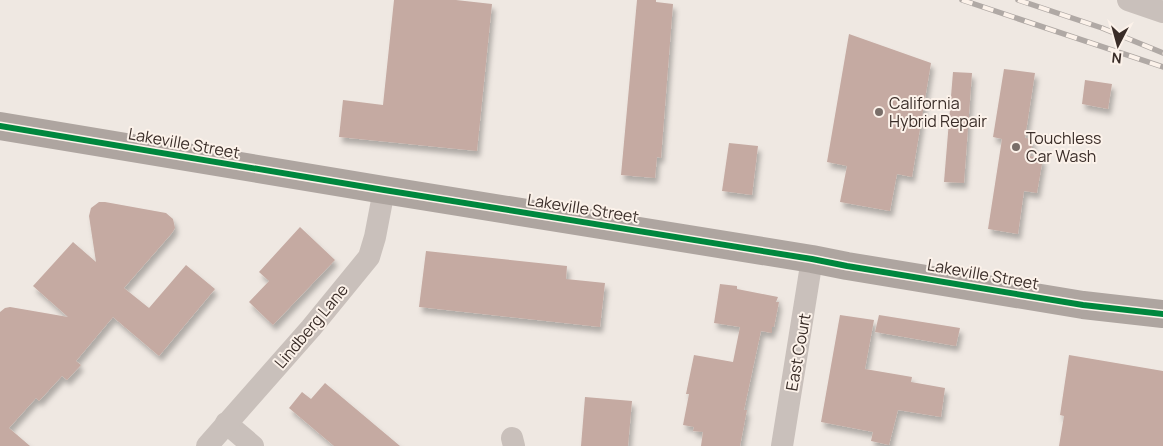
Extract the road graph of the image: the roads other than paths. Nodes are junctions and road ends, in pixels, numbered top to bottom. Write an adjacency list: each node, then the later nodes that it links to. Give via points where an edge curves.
1 (1128, 0): 2 (street)
2 (1163, 12)
3 (0, 126): 4 (main road, Lakeville Street)
4 (384, 190): 5 (main road, Lakeville Street); 7 (street, Lindberg Lane, via 369,257)
5 (812, 259): 6 (main road, Lakeville Street, via 1083,305); 10 (street, East Court)
6 (1163, 314)
7 (226, 423): 8 (street, Lindberg Lane); 9 (street)
8 (207, 446)
9 (253, 446)
10 (782, 446)

